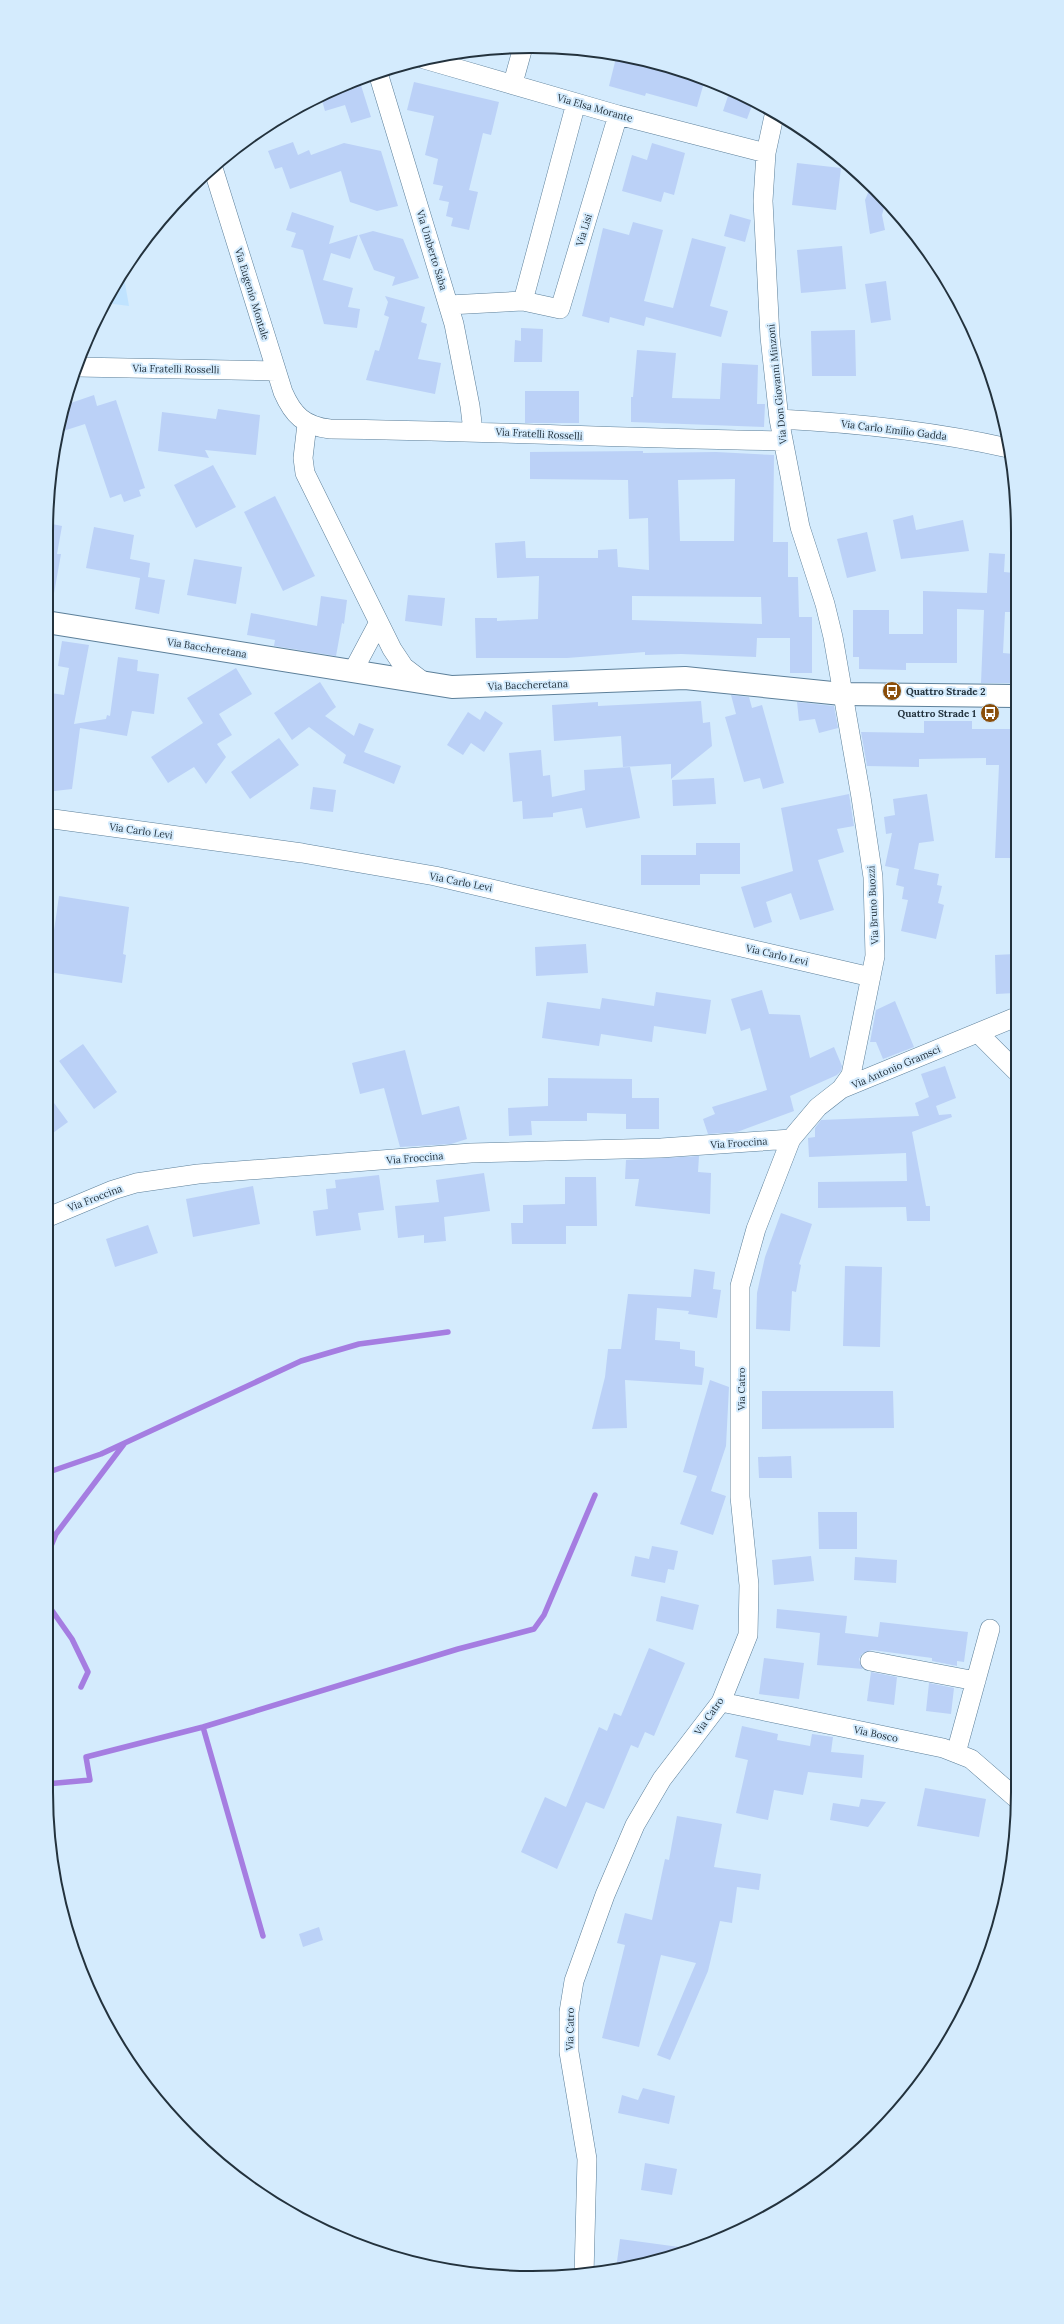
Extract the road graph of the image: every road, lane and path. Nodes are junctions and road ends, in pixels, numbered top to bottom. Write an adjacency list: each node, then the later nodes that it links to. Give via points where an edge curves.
1 (521, 53): 4 (street)
2 (437, 62): 4 (street, Via Elsa Morante)
3 (379, 78): 11 (street, Via Umberto Saba)
4 (513, 83): 5 (street, Via Elsa Morante)
5 (576, 103): 6 (street, Via Elsa Morante); 10 (street)
6 (618, 115): 8 (street, Via Elsa Morante); 10 (street, Via Lisi, via 560,309)
7 (774, 118): 8 (street, Via Don Giovanni Minzoni)
8 (766, 153): 14 (street, Via Don Giovanni Minzoni, via 763,200 765,247 770,337)
9 (215, 173): 13 (street, Via Eugenio Montale)
10 (523, 301): 11 (street, Via Lisi)
11 (449, 305): 16 (street, Via Umberto Saba, via 468,392)
12 (82, 367): 13 (street, Via Fratelli Rosselli)
13 (276, 371): 15 (street, Via Eugenio Montale, via 286,400)
14 (779, 419): 17 (street, Via Don Giovanni Minzoni); 18 (street, Via Carlo Emilio Gadda, via 860,425 966,439)
15 (303, 421): 16 (street, Via Fratelli Rosselli, via 330,429); 20 (street, via 305,473)
16 (472, 430): 17 (street, Via Fratelli Rosselli, via 620,438)
17 (782, 441): 23 (street, Via Don Giovanni Minzoni, via 800,527 825,604)
18 (1003, 447)
19 (53, 623): 21 (street, Via Baccheretana)
20 (378, 624): 21 (street); 22 (street, via 404,667)
21 (353, 671): 22 (street, Via Baccheretana)
22 (425, 683): 23 (street, Via Baccheretana, via 452,687 489,687 685,678)
23 (842, 694): 24 (street, Via Baccheretana); 26 (street, Via Bruno Buozzi, via 873,877 875,956)
24 (1011, 696)
25 (53, 819): 26 (street, Via Carlo Levi, via 302,853 435,876)
26 (871, 977): 30 (street, Via Bruno Buozzi, via 850,1075)
27 (1011, 1019): 28 (street, Via Antonio Gramsci)
28 (978, 1033): 29 (street); 30 (street, Via Antonio Gramsci)
29 (1011, 1067)
30 (841, 1089): 31 (street, Via Antonio Gramsci, via 818,1107)
31 (791, 1139): 32 (street, Via Froccina, via 661,1148 471,1153 391,1161 272,1167 136,1183 112,1190); 36 (street, Via Catro, via 756,1229 740,1286 740,1497 749,1585 748,1635)
32 (53, 1215)
33 (990, 1629): 35 (street)
34 (870, 1661): 35 (street)
35 (976, 1681): 37 (street)
36 (721, 1702): 37 (street, Via Bosco); 39 (street, Via Catro, via 662,1779 635,1825 605,1895 574,1981 569,2012 569,2052 587,2159)
37 (956, 1753): 38 (street, Via Bosco, via 971,1759)
38 (1011, 1794)
39 (584, 2268)

